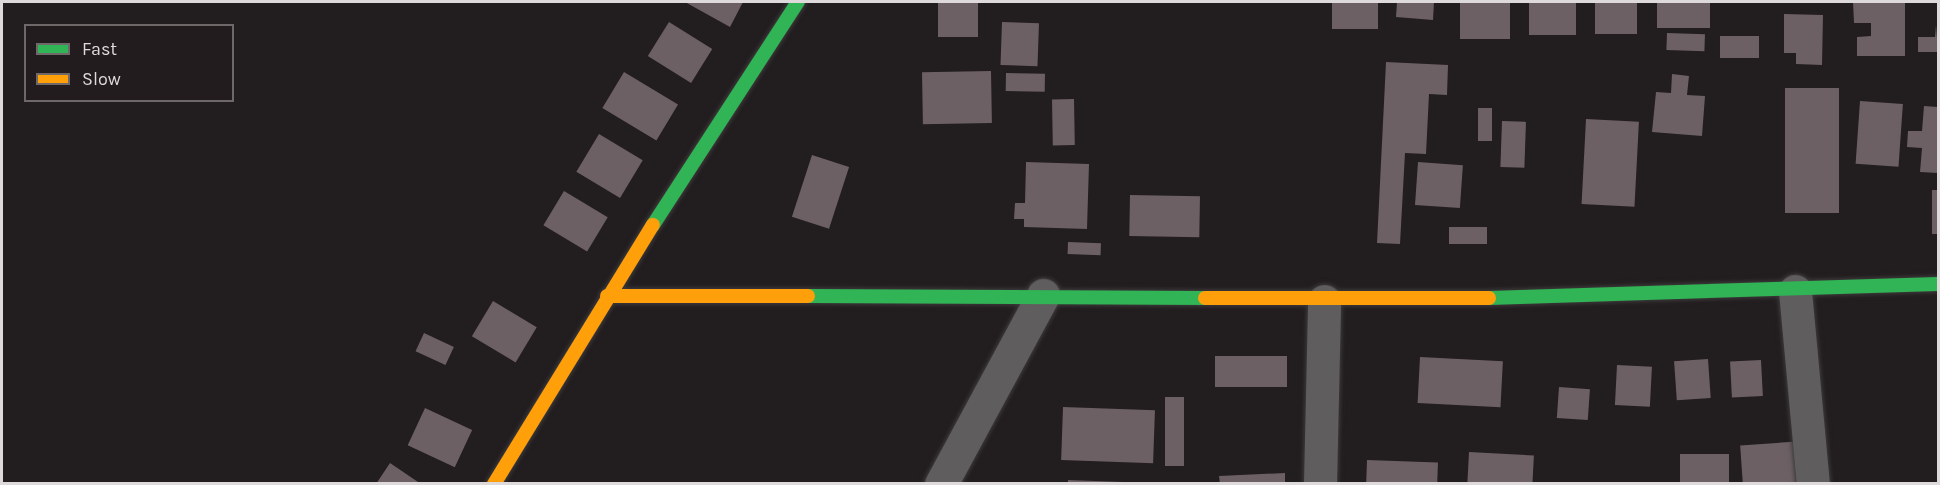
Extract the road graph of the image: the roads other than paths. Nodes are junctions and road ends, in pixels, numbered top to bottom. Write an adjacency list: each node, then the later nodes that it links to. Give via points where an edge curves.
1 (798, 2): 5 (street)
2 (1938, 284): 3 (street)
3 (1794, 291): 6 (street); 10 (street)
4 (1043, 295): 5 (street); 6 (street); 8 (street)
5 (607, 296): 7 (street)
6 (1324, 301): 9 (street)
7 (494, 483)
8 (941, 483)
9 (1320, 483)
10 (1813, 483)

